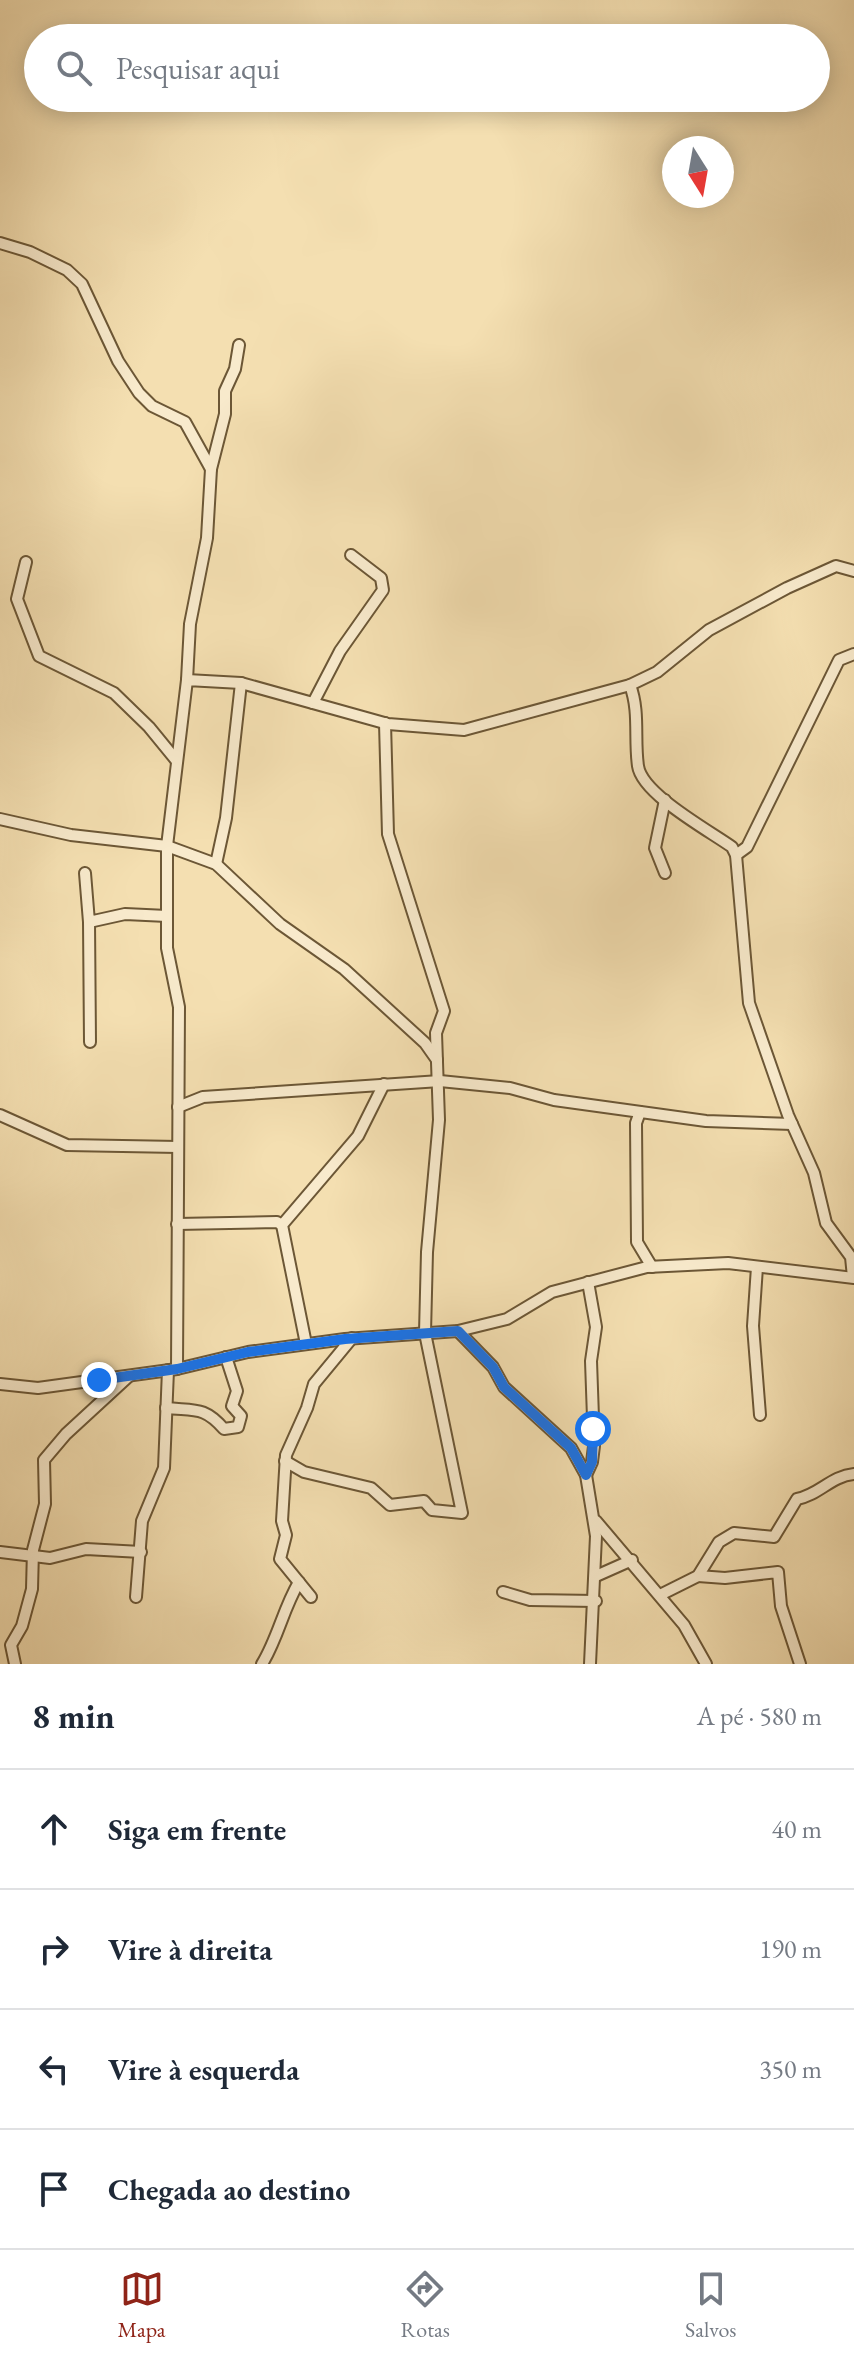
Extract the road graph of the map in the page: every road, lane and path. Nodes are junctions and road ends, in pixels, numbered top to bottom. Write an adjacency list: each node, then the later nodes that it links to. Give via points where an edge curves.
1 (0, 243): 3 (street, via 67,270 82,284 139,393 152,406 185,422)
2 (239, 345): 3 (street)
3 (211, 469): 8 (street)
4 (351, 555): 11 (street, via 381,578 383,590 340,651)
5 (26, 562): 13 (street, via 17,599 39,656 114,693)
6 (854, 571): 10 (street, via 836,566 787,588 709,630 657,672)
7 (854, 654): 17 (street, via 839,660 747,847)
8 (187, 680): 9 (street); 13 (street)
9 (241, 683): 11 (street); 18 (street)
10 (630, 685): 12 (street, via 464,730); 14 (street, via 636,703 638,770)
11 (313, 703): 12 (street)
12 (385, 723): 24 (street, via 388,834 444,1011 436,1033)
13 (176, 760): 16 (street)
14 (665, 800): 17 (street); 20 (street, via 655,848)
15 (0, 819): 16 (street, via 71,835)
16 (167, 846): 18 (street); 21 (street)
17 (736, 855): 30 (street, via 749,1003)
18 (216, 864): 24 (street, via 280,924 344,969)
19 (85, 873): 22 (street)
20 (665, 873)
21 (167, 916): 22 (street, via 125,914); 27 (street, via 167,948 179,1007)
22 (89, 922): 23 (street)
23 (90, 1042)
24 (438, 1061): 25 (street)
25 (440, 1081): 26 (street); 28 (street); 40 (street)
26 (384, 1084): 27 (street, via 203,1097); 33 (street, via 358,1136)
27 (178, 1107): 31 (street)
28 (640, 1112): 30 (street); 35 (street, via 637,1242)
29 (0, 1115): 31 (street, via 67,1145)
30 (792, 1124): 34 (street, via 814,1173 826,1223)
31 (178, 1147): 32 (street)
32 (177, 1224): 33 (street); 44 (street)
33 (282, 1225): 42 (street)
34 (852, 1256): 37 (street)
35 (652, 1267): 36 (street); 38 (street)
36 (757, 1267): 37 (street); 48 (street, via 753,1326)
37 (854, 1277)
38 (588, 1282): 39 (street, via 552,1292 507,1319); 51 (street, via 596,1327 591,1361 594,1446)
39 (458, 1331): 40 (street); 51 (street, via 493,1367 504,1387 571,1448)
40 (425, 1333): 41 (street); 49 (street, via 462,1513 432,1510 424,1501 390,1505 371,1488 304,1472)
41 (352, 1338): 42 (street); 49 (street, via 314,1384)
42 (306, 1344): 43 (street)
43 (226, 1357): 44 (street); 47 (street, via 236,1385 232,1406 241,1416 238,1427 224,1429 213,1415 197,1409)
44 (172, 1369): 45 (street); 47 (street)
45 (130, 1375): 46 (street, via 38,1388); 55 (street, via 44,1460 45,1504)
46 (0, 1384)
47 (166, 1408): 54 (street, via 164,1468 142,1521)
48 (760, 1415)
49 (285, 1461): 59 (street, via 286,1535 280,1559)
50 (854, 1474): 58 (street, via 839,1475 809,1497 797,1499 774,1537 734,1533 719,1542)
51 (586, 1475): 52 (street)
52 (596, 1521): 56 (street); 57 (street)
53 (0, 1552): 55 (street)
54 (141, 1552): 55 (street, via 86,1549 50,1558); 62 (street)
55 (33, 1554): 65 (street, via 32,1589 11,1645)
56 (632, 1560): 57 (street); 61 (street)
57 (596, 1576): 64 (street)
58 (698, 1576): 61 (street); 69 (street, via 778,1572 781,1606)
59 (299, 1582): 63 (street); 66 (street)
60 (503, 1592): 64 (street, via 530,1600)
61 (660, 1595): 68 (street)
62 (136, 1597)
63 (311, 1597)
64 (596, 1601): 67 (street)
65 (15, 1664)
66 (262, 1664)
67 (590, 1664)
68 (706, 1664)
69 (800, 1664)

